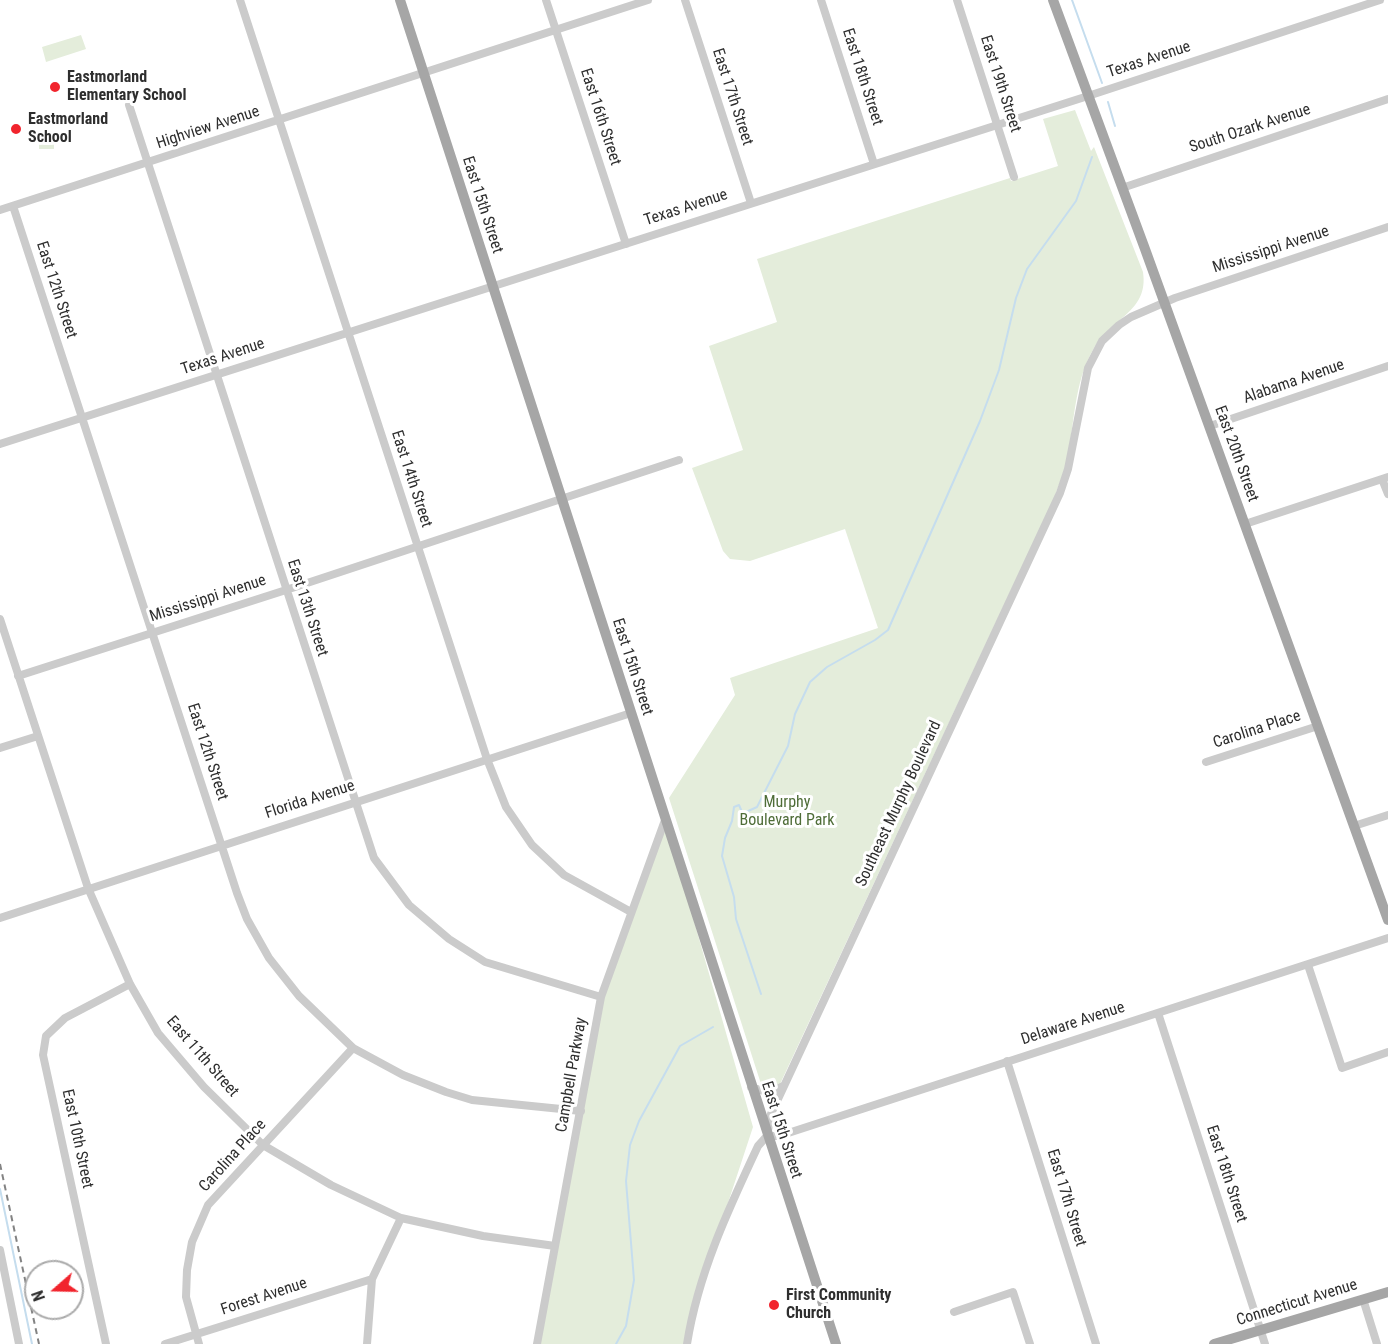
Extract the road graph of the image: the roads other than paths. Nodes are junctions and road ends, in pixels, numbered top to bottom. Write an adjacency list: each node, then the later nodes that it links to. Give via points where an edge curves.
1 (240, 0): 15 (street, East 14th Street)
2 (400, 0): 11 (main road, East 15th Street)
3 (546, 0): 10 (street, East 16th Street)
4 (648, 0): 10 (street, Highview Avenue)
5 (685, 0): 21 (street, East 17th Street)
6 (821, 0): 18 (street, East 18th Street)
7 (957, 0): 16 (street, East 19th Street)
8 (1053, 0): 12 (main road, East 20th Street)
9 (1380, 0): 12 (street, Texas Avenue)
10 (556, 30): 11 (street, Highview Avenue); 25 (street, East 16th Street)
11 (424, 73): 15 (street, Highview Avenue); 26 (main road, East 15th Street)
12 (1088, 96): 16 (street, Texas Avenue); 20 (main road, East 20th Street)
13 (1388, 99): 20 (street, South Ozark Avenue)
14 (129, 105): 17 (street, East 13th Street)
15 (280, 121): 17 (street, Highview Avenue); 28 (street, East 14th Street)
16 (997, 125): 18 (street, Texas Avenue); 19 (street, East 19th Street)
17 (148, 163): 22 (street, Highview Avenue); 30 (street, East 13th Street)
18 (874, 164): 21 (street, Texas Avenue)
19 (1014, 177)
20 (1122, 188): 27 (main road, East 20th Street)
21 (751, 203): 25 (street, Texas Avenue)
22 (12, 206): 23 (street, Highview Avenue); 31 (street, East 12th Street)
23 (0, 210)
24 (1388, 227): 27 (street, Mississippi Avenue)
25 (626, 244): 26 (street, Texas Avenue)
26 (493, 286): 28 (street, Texas Avenue); 37 (main road, East 15th Street)
27 (1164, 302): 32 (main road, East 20th Street); 67 (street, Southeast Murphy Boulevard, via 1119,325 1096,351 1088,368 1060,493)
28 (349, 333): 30 (street, Texas Avenue); 39 (street, East 14th Street)
29 (1388, 366): 32 (street, Alabama Avenue)
30 (215, 375): 31 (street, Texas Avenue); 40 (street, East 13th Street)
31 (82, 418): 33 (street, Texas Avenue); 42 (street, East 12th Street)
32 (1210, 426): 38 (main road, East 20th Street)
33 (0, 444)
34 (679, 460): 37 (street, Mississippi Avenue)
35 (1385, 478): 36 (street); 38 (street)
36 (1388, 494)
37 (561, 499): 39 (street, Mississippi Avenue); 44 (main road, East 15th Street)
38 (1245, 524): 45 (main road, East 20th Street)
39 (417, 547): 40 (street, Mississippi Avenue); 48 (street, East 14th Street)
40 (286, 590): 42 (street, Mississippi Avenue); 50 (street, East 13th Street)
41 (0, 619): 43 (street, East 11th Street)
42 (152, 633): 43 (street, Mississippi Avenue); 54 (street, East 12th Street)
43 (18, 676): 46 (street, East 11th Street)
44 (631, 713): 48 (street, Florida Avenue); 52 (main road, East 15th Street)
45 (1318, 726): 49 (street, Carolina Place); 53 (main road, East 20th Street)
46 (38, 736): 47 (street); 55 (street, East 11th Street)
47 (0, 748)
48 (487, 759): 50 (street, Florida Avenue); 56 (street, East 14th Street, via 506,807 532,845 564,875)
49 (1206, 762)
50 (354, 802): 54 (street, Florida Avenue); 62 (street, East 13th Street, via 374,858 409,905 449,939 485,962)
51 (1388, 815): 53 (street)
52 (665, 820): 56 (street, Campbell Parkway); 68 (main road, East 15th Street)
53 (1354, 826): 58 (main road, East 20th Street)
54 (221, 845): 55 (street, Florida Avenue); 64 (street, East 12th Street, via 240,902 269,958 299,996)
55 (88, 888): 57 (street, Florida Avenue); 61 (street, East 11th Street)
56 (632, 912): 62 (street, Campbell Parkway)
57 (0, 918)
58 (1388, 920)
59 (1388, 938): 60 (street, Delaware Avenue)
60 (1308, 965): 63 (street, Delaware Avenue); 65 (street, via 1342,1068)
61 (129, 984): 71 (street, East 11th Street, via 158,1033 204,1087); 82 (street, East 10th Street, via 65,1018 46,1036 44,1055)
62 (602, 997): 69 (street, Campbell Parkway)
63 (1158, 1012): 66 (street, Delaware Avenue); 79 (street, East 18th Street)
64 (353, 1048): 69 (street, East 12th Street, via 403,1075 472,1100); 71 (street, Carolina Place)
65 (1388, 1053)
66 (1007, 1061): 70 (street, Delaware Avenue, via 779,1136); 90 (street, East 17th Street)
67 (787, 1081): 68 (street, via 770,1093); 70 (street, Southeast Murphy Boulevard, via 771,1114)
68 (751, 1087): 70 (main road, East 15th Street)
69 (580, 1111): 73 (street, Campbell Parkway)
70 (767, 1136): 87 (street, Southeast Murphy Boulevard, via 758,1146 719,1229 692,1312); 88 (main road, East 15th Street)
71 (263, 1145): 72 (street, East 11th Street, via 331,1185); 80 (street, Carolina Place, via 208,1205 192,1242 186,1297)
72 (401, 1218): 73 (street, East 11th Street, via 483,1236); 75 (street)
73 (555, 1246): 86 (street, Campbell Parkway)
74 (0, 1250): 81 (street)
75 (372, 1279): 80 (street, Forest Avenue); 85 (street)
76 (1388, 1292): 77 (main road, Connecticut Avenue)
77 (1363, 1299): 79 (main road, Connecticut Avenue); 93 (street)
78 (954, 1312): 89 (street, via 1013,1292)
79 (1260, 1329): 91 (main road, Connecticut Avenue); 92 (street, East 18th Street)
80 (196, 1334): 83 (street, Forest Avenue); 84 (street, Carolina Place)
81 (19, 1344)
82 (106, 1344)
83 (165, 1344)
84 (199, 1344)
85 (367, 1344)
86 (537, 1344)
87 (687, 1344)
88 (836, 1344)
89 (1030, 1344)
90 (1096, 1344)
91 (1214, 1344)
92 (1265, 1344)
93 (1377, 1344)

